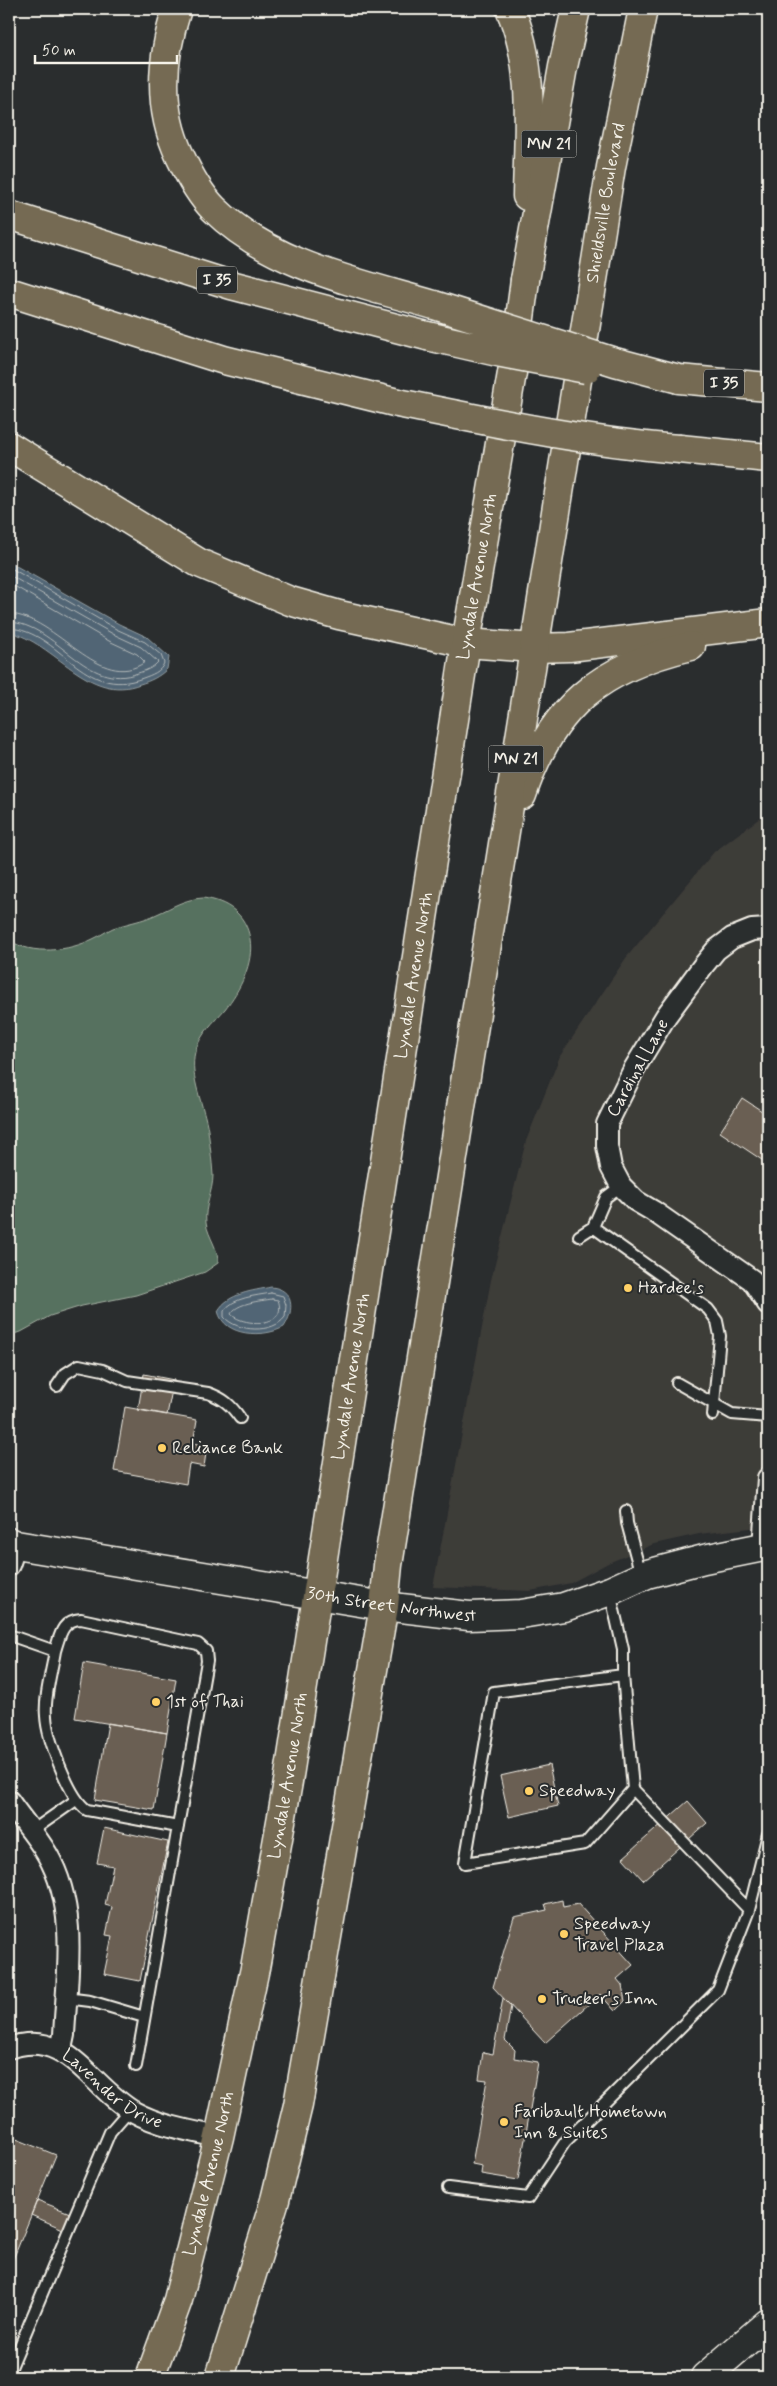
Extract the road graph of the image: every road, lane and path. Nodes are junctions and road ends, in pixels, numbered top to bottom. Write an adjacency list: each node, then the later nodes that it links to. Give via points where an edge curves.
1 (177, 9): 8 (main road, bridge, via 168,37 163,73 165,110 175,146 190,178 213,208 241,232 273,251 352,281)
2 (510, 9): 6 (main road, via 522,48 528,115)
3 (576, 9): 6 (main road, MN 21)
4 (643, 9): 15 (main road, Shieldsville Boulevard / MN 21, via 619,119)
5 (9, 215): 8 (main road, I 35, bridge, via 231,285 427,336 590,369)
6 (525, 280): 14 (main road, Lyndale Avenue North / MN 21)
7 (9, 292): 11 (main road, bridge, via 224,360 398,403 628,445)
8 (679, 379): 9 (main road, I 35)
9 (768, 387)
10 (9, 446): 14 (main road, via 191,558 247,584 339,615)
11 (768, 458)
12 (768, 623): 15 (main road, via 570,647)
13 (768, 630): 16 (main road, via 661,653 610,675 589,690 552,728 540,749)
14 (466, 642): 15 (main road); 34 (main road, Lyndale Avenue North)
15 (535, 648): 16 (main road, MN 21)
16 (498, 871): 35 (main road)
17 (768, 929): 18 (street, Cardinal Lane, via 739,935 716,950 666,1016 634,1069 607,1124 606,1146 611,1167)
18 (621, 1186): 19 (lane, via 606,1197); 21 (street, Cardinal Lane, via 636,1201 752,1280)
19 (593, 1227): 20 (lane); 24 (lane, via 708,1309 717,1321 720,1336)
20 (579, 1236)
21 (768, 1304)
22 (677, 1383): 24 (lane)
23 (57, 1386): 27 (lane, via 72,1368 78,1364 88,1365 128,1381 220,1397)
24 (715, 1404): 25 (lane); 26 (lane, via 732,1414)
25 (713, 1416)
26 (768, 1417)
27 (240, 1418)
28 (768, 1478): 30 (street)
29 (626, 1511): 32 (lane)
30 (766, 1547): 32 (street, 30th Street Northwest)
31 (11, 1550): 34 (street, 30th Street Northwest)
32 (641, 1576): 33 (street, 30th Street Northwest)
33 (610, 1591): 35 (street, 30th Street Northwest, via 564,1607 521,1614 468,1616); 38 (lane, via 623,1649)
34 (317, 1595): 35 (street, 30th Street Northwest); 52 (main road, Lyndale Avenue North, via 285,1802)
35 (384, 1606): 57 (main road, via 298,2104 275,2200)
36 (9, 1635): 37 (lane)
37 (55, 1651): 40 (lane, via 45,1716 52,1744); 42 (lane, via 63,1627 73,1619 198,1644 206,1651 207,1661)
38 (623, 1675): 39 (lane); 39 (lane, via 494,1692 465,1863 585,1844)
39 (633, 1790): 45 (lane)
40 (76, 1800): 42 (lane, via 86,1810); 43 (lane)
41 (9, 1801): 43 (street)
42 (178, 1827): 47 (lane)
43 (32, 1831): 46 (street, via 47,1854 64,1894 69,1934)
44 (768, 1834): 45 (lane)
45 (749, 1910): 53 (lane, via 718,1990 565,2142 528,2198)
46 (66, 1998): 47 (lane); 49 (street)
47 (144, 2016): 50 (lane)
48 (9, 2048): 49 (street, Lavender Drive, via 40,2043)
49 (61, 2050): 51 (street, Lavender Drive)
50 (136, 2066)
51 (130, 2109): 52 (street, Lavender Drive, via 168,2125); 55 (lane, via 110,2132)
52 (219, 2137): 56 (main road, Lyndale Avenue North, via 178,2300)
53 (448, 2188)
54 (768, 2322): 58 (street)
55 (9, 2372)
56 (150, 2377)
57 (220, 2377)
58 (705, 2377)

